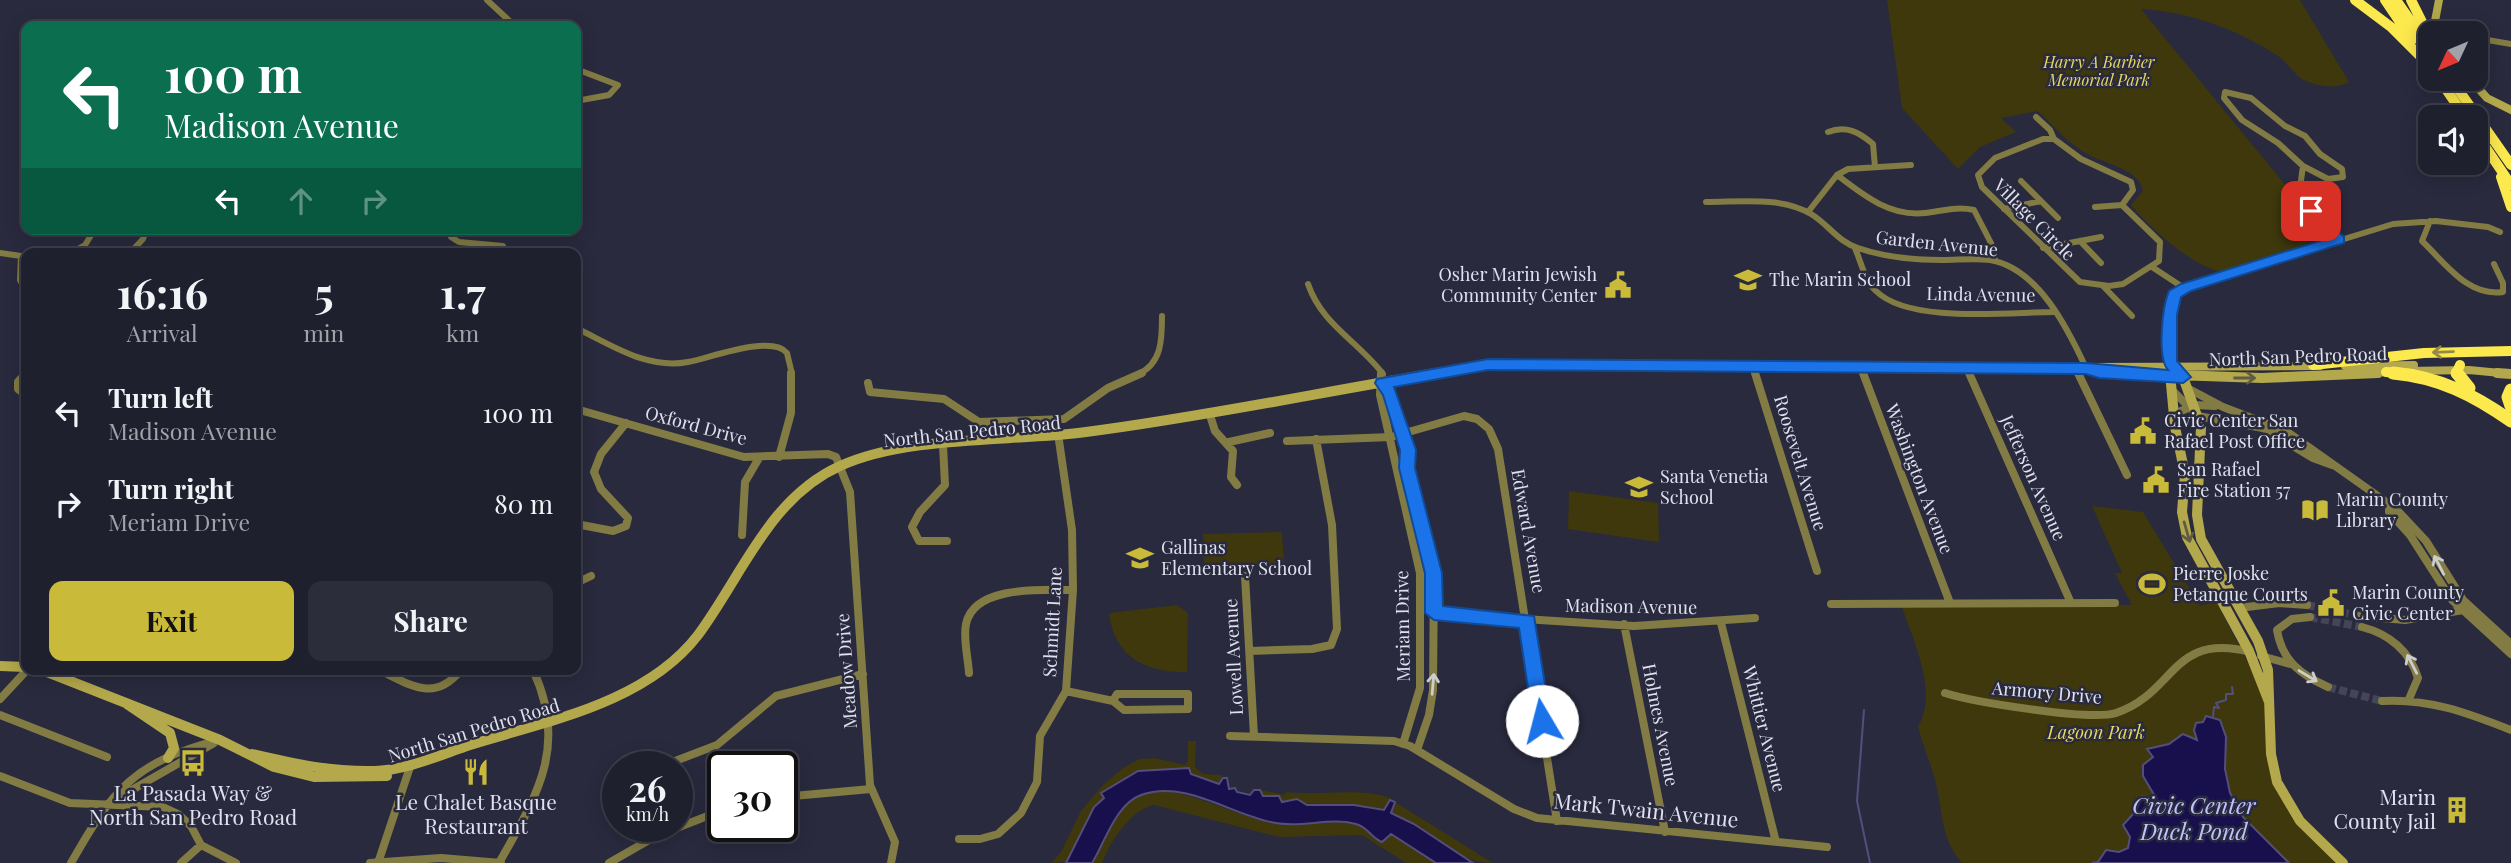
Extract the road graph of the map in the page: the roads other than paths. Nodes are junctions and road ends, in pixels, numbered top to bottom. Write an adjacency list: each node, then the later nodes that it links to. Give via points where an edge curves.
1 (487, 0): 7 (street)
2 (2355, 0): 14 (highway)
3 (2385, 0): 13 (highway)
4 (2396, 0): 10 (highway)
5 (2411, 0): 8 (highway)
6 (2439, 0): 9 (main road)
7 (510, 21)
8 (2421, 21)
9 (2435, 21)
10 (2418, 31)
11 (2488, 40): 12 (street)
12 (2511, 44)
13 (2418, 48)
14 (2418, 54)
15 (581, 71): 18 (street, via 618,85 609,95)
16 (2459, 91): 26 (highway)
17 (2480, 91): 19 (main road)
18 (581, 100)
19 (2511, 110)
20 (2036, 117): 22 (street)
21 (1828, 132): 28 (street, via 1838,127 1861,133 1873,144)
22 (2054, 139): 34 (street, via 2081,159 2131,182 2133,190); 37 (street, Village Circle, via 1995,158 1978,176 1982,187)
23 (2488, 150): 24 (highway)
24 (2497, 163): 31 (highway); 36 (highway)
25 (1910, 165): 28 (street)
26 (2511, 165)
27 (2303, 166): 27 (street, via 2242,120 2222,95 2230,92 2251,98 2305,136 2344,173 2336,180 2328,179); 44 (street, via 2299,195)
28 (1875, 167): 29 (street, via 1848,169)
29 (1837, 175): 38 (street); 52 (street, via 1875,204 1901,213 1923,214 1957,206 1975,210)
30 (2021, 181): 32 (street)
31 (2511, 185)
32 (2041, 201): 37 (street); 39 (street)
33 (1706, 202): 38 (street, via 1779,204)
34 (2122, 205): 35 (street); 55 (street, via 2160,242 2159,261)
35 (2095, 207)
36 (2511, 207)
37 (2004, 209): 48 (street, Village Circle)
38 (1808, 212): 47 (street, Garden Avenue, via 1831,236)
39 (2058, 218)
40 (2430, 221): 41 (street); 44 (street, via 2393,224); 54 (street, via 2421,236 2424,244 2471,288 2501,293 2504,286)
41 (2500, 232)
42 (451, 235): 46 (street, via 458,242)
43 (2101, 237): 45 (street)
44 (2339, 240): 59 (street)
45 (2080, 241): 48 (street); 53 (street)
46 (504, 248)
47 (1855, 248): 52 (street, Garden Avenue, via 1899,257); 60 (street, Linda Avenue, via 1871,286 1895,304 1917,310)
48 (2043, 248): 58 (street, Village Circle, via 2080,282)
49 (0, 253): 50 (street)
50 (21, 256)
51 (21, 256): 56 (street)
52 (1995, 260): 60 (street, Garden Avenue, via 2027,279)
53 (2101, 263)
54 (2494, 264)
55 (2149, 268): 58 (street, via 2123,284); 59 (street)
56 (21, 283)
57 (1308, 284): 76 (street, via 1319,313 1376,362)
58 (2102, 286): 62 (street)
59 (2181, 289): 71 (street, via 2171,306)
60 (2054, 312): 70 (street, Garden Avenue, via 2079,351)
61 (1162, 316): 86 (street, via 1162,346 1148,370)
62 (2132, 316)
63 (581, 330): 97 (street, via 659,364 688,363 755,346 783,349 794,388 791,421)
64 (2511, 351): 66 (highway, one-way to 66, via 2424,353)
65 (1753, 365): 67 (main road, North San Pedro Road); 76 (main road, North San Pedro Road, via 1488,364); 107 (street, Roosevelt Avenue)
66 (2313, 365): 69 (main road, North San Pedro Road); 71 (main road, North San Pedro Road)
67 (1861, 366): 68 (main road, North San Pedro Road); 112 (street, Washington Avenue)
68 (1967, 367): 70 (main road, North San Pedro Road); 113 (street, Jefferson Avenue)
69 (2458, 367): 72 (main road, North San Pedro Road); 73 (main road, North San Pedro Road); 87 (highway, via 2462,383)
70 (2081, 368): 71 (main road, North San Pedro Road); 101 (street, Garden Avenue)
71 (2170, 372): 74 (main road, North San Pedro Road); 78 (main road)
72 (2386, 372): 74 (main road, North San Pedro Road, one-way to 72); 87 (highway, via 2442,380)
73 (2511, 372)
74 (2183, 377): 77 (main road)
75 (869, 383): 86 (street, via 870,392 883,396 948,401 979,422)
76 (1383, 383): 84 (main road, North San Pedro Road); 90 (street, Meriam Drive); 91 (street, Meriam Drive, via 1380,395)
77 (2188, 389): 80 (street); 83 (main road)
78 (2172, 390): 83 (street); 85 (main road)
79 (2511, 390): 81 (highway)
80 (2223, 407): 83 (street); 99 (street, via 2283,429)
81 (2511, 407)
82 (581, 410): 88 (street, Oxford Drive)
83 (2193, 410): 85 (street); 99 (street, via 2263,428); 117 (main road, via 2201,429 2197,448 2199,533)
84 (1210, 414): 92 (main road, North San Pedro Road); 95 (street, via 1215,431)
85 (2174, 414): 119 (main road, one-way to 119, via 2185,474 2185,530)
86 (1056, 420): 92 (street, Schmidt Lane)
87 (2511, 421)
88 (625, 423): 98 (street, Oxford Drive); 104 (street, via 600,453 595,477 625,512 626,526 612,531)
89 (1270, 433): 95 (street)
90 (1404, 434): 91 (street); 122 (street, Meriam Drive, via 1407,468 1431,554); 127 (street, Edward Avenue, via 1464,416 1489,429 1498,449)
91 (1391, 437): 93 (street); 121 (street, Meriam Drive, via 1416,545)
92 (1058, 439): 96 (main road, North San Pedro Road); 111 (street, Schmidt Lane, via 1072,530)
93 (1316, 439): 94 (street); 133 (street, via 1332,526 1336,629 1331,645)
94 (1287, 441)
95 (1228, 442): 102 (street, via 1233,451 1231,477)
96 (943, 448): 100 (main road, North San Pedro Road, via 894,449); 106 (street, via 943,489 910,528 919,541)
97 (779, 457): 98 (street, Oxford Drive); 100 (street, Oxford Drive, via 832,454)
98 (759, 458): 105 (street, via 746,482)
99 (2332, 466): 103 (street)
100 (842, 468): 141 (street, Meadow Drive, via 850,492); 157 (main road, North San Pedro Road, via 803,488 779,512 697,636 678,657 639,684)
101 (2127, 475)
102 (1237, 485)
103 (2389, 506): 118 (street, one-way to 103, via 2416,528); 120 (street)
104 (581, 525)
105 (742, 535)
106 (947, 541)
107 (1817, 571)
108 (591, 576): 110 (street)
109 (1245, 576): 133 (street, Lowell Avenue)
110 (581, 581)
111 (1073, 590): 140 (street, via 1024,592 986,598 977,605 966,623); 148 (street, Schmidt Lane)
112 (1950, 603): 113 (street); 115 (street)
113 (2071, 603): 114 (street)
114 (2115, 603)
115 (1831, 604)
116 (2308, 605): 117 (street)
117 (2239, 608): 119 (street); 136 (main road)
118 (2471, 609): 120 (street); 132 (street)
119 (2226, 610): 134 (main road)
120 (2461, 610): 126 (street); 135 (street)
121 (1422, 612): 122 (street, Madison Avenue); 162 (street, Meriam Drive, via 1420,688)
122 (1434, 613): 127 (street, Madison Avenue); 163 (street, Meriam Drive, one-way to 122, via 1433,690)
123 (2359, 616): 126 (street)
124 (2310, 617): 137 (street, via 2291,618 2277,630)
125 (1755, 618): 128 (street, Madison Avenue)
126 (2393, 620): 131 (street, via 2385,626)
127 (1527, 621): 129 (street, Madison Avenue); 173 (street, Edward Avenue)
128 (1721, 623): 129 (street, Madison Avenue); 176 (street, Whittier Avenue)
129 (1624, 624): 174 (street, Holmes Avenue)
130 (2362, 627): 131 (street)
131 (2386, 637): 151 (street, one-way to 131, via 2417,684 2415,667)
132 (2511, 644)
133 (1250, 651): 160 (street, Lowell Avenue)
134 (2249, 651): 136 (street, Armory Drive); 149 (street, Armory Drive, via 2227,646 2196,650 2132,704 2110,714 1993,706); 155 (main road)
135 (2511, 654)
136 (2265, 657): 137 (street, Armory Drive); 155 (main road)
137 (2290, 664): 147 (street, Armory Drive, one-way to 147)
138 (0, 666): 139 (main road)
139 (21, 668)
140 (969, 673)
141 (863, 674): 164 (street, via 776,696 717,744); 169 (street, Meadow Drive)
142 (22, 675): 150 (street)
143 (54, 675): 154 (main road, North San Pedro Road)
144 (387, 675): 145 (street, via 425,690)
145 (456, 675)
146 (534, 675): 157 (street)
147 (2328, 687)
148 (1066, 691): 152 (street); 175 (street, Schmidt Lane, via 1040,736 1037,782 1021,813 998,834)
149 (1945, 693)
150 (0, 699)
151 (2409, 699): 153 (street); 158 (street, via 2460,710)
152 (1113, 701): 152 (street, via 1124,710 1188,709 1188,694 1117,694)
153 (2382, 701)
154 (127, 704): 161 (main road, North San Pedro Road); 166 (main road, via 172,733 176,750)
155 (2271, 709): 187 (main road, via 2271,754 2282,792 2309,830)
156 (0, 715): 165 (street)
157 (548, 723): 167 (main road, North San Pedro Road); 184 (street, via 550,763 544,783)
158 (2511, 730)
159 (1230, 736): 160 (street, Mark Twain Avenue)
160 (1254, 736): 162 (street, Mark Twain Avenue)
161 (220, 740): 166 (street); 167 (main road, North San Pedro Road, via 274,767 314,777 377,778); 171 (street)
162 (1403, 744): 163 (street, Mark Twain Avenue)
163 (1416, 750): 173 (street, Mark Twain Avenue, via 1514,809)
164 (693, 754)
165 (107, 757)
166 (168, 758): 171 (street, via 122,787)
167 (410, 767): 183 (street)
168 (0, 776): 171 (street, via 67,802)
169 (871, 789): 170 (street); 186 (street, Meadow Drive, via 896,838)
170 (798, 796)
171 (108, 804): 177 (street, via 175,810 191,823); 179 (street)
172 (707, 816): 185 (street, via 656,836)
173 (1557, 821): 174 (street, Mark Twain Avenue)
174 (1665, 832): 176 (street, Mark Twain Avenue)
175 (959, 839)
176 (1776, 842): 178 (street, Mark Twain Avenue)
177 (201, 845): 180 (street); 181 (street)
178 (1827, 847)
179 (71, 863)
180 (181, 863)
181 (236, 863)
182 (370, 863): 183 (street)
183 (378, 863): 184 (street, via 441,858)
184 (500, 863)
185 (609, 863)
186 (891, 863)
187 (2343, 863)

